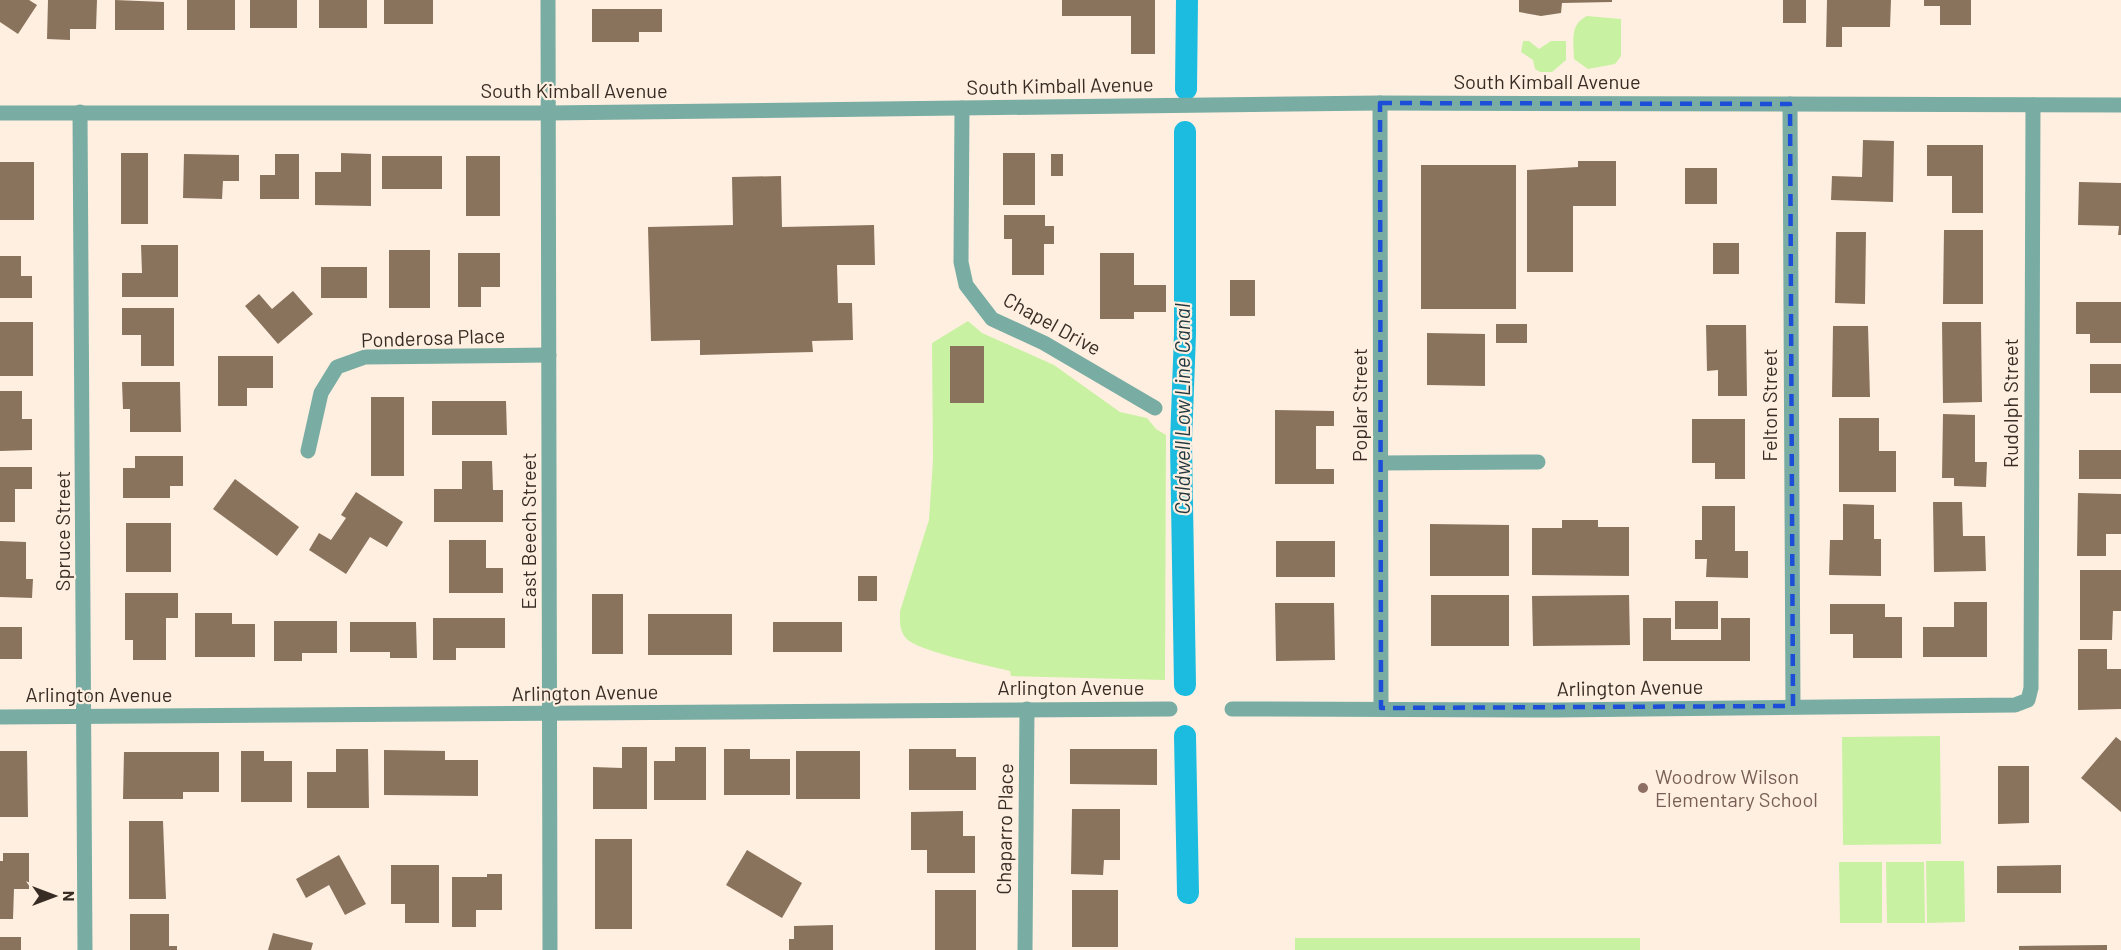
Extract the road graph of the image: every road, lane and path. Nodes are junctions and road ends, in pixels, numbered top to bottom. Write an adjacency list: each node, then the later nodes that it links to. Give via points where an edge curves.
1 (548, 0): 9 (street, East Beech Street)
2 (1380, 103): 3 (street, South Kimball Avenue); 6 (street, South Kimball Avenue); 14 (street, Poplar Street)
3 (1790, 104): 4 (street, South Kimball Avenue); 16 (street, Felton Street)
4 (2033, 105): 5 (street, South Kimball Avenue); 15 (street, Rudolph Street)
5 (2121, 105)
6 (962, 108): 9 (street, South Kimball Avenue); 11 (street, Chapel Drive, via 961,262 966,285 992,319 1053,348)
7 (80, 112): 8 (street, South Kimball Avenue); 9 (street, South Kimball Avenue); 23 (street, Spruce Street)
8 (0, 113)
9 (548, 113): 10 (street, East Beech Street)
10 (549, 355): 12 (street, Ponderosa Place, via 364,357 337,368 321,393); 21 (street, East Beech Street)
11 (1155, 408)
12 (308, 451)
13 (1538, 462): 14 (street)
14 (1381, 463): 17 (street, Poplar Street)
15 (2028, 700): 16 (street, Arlington Avenue, via 2015,705)
16 (1793, 706): 17 (street, Arlington Avenue)
17 (1381, 708): 20 (street, Arlington Avenue)
18 (1027, 709): 19 (street, Arlington Avenue); 21 (street, Arlington Avenue); 26 (street, Chaparro Place)
19 (1170, 709)
20 (1232, 709)
21 (550, 714): 23 (street, Arlington Avenue); 25 (street, East Beech Street)
22 (0, 717): 23 (street, Arlington Avenue)
23 (85, 717): 24 (street, Spruce Street)
24 (85, 950)
25 (550, 950)
26 (1025, 950)

